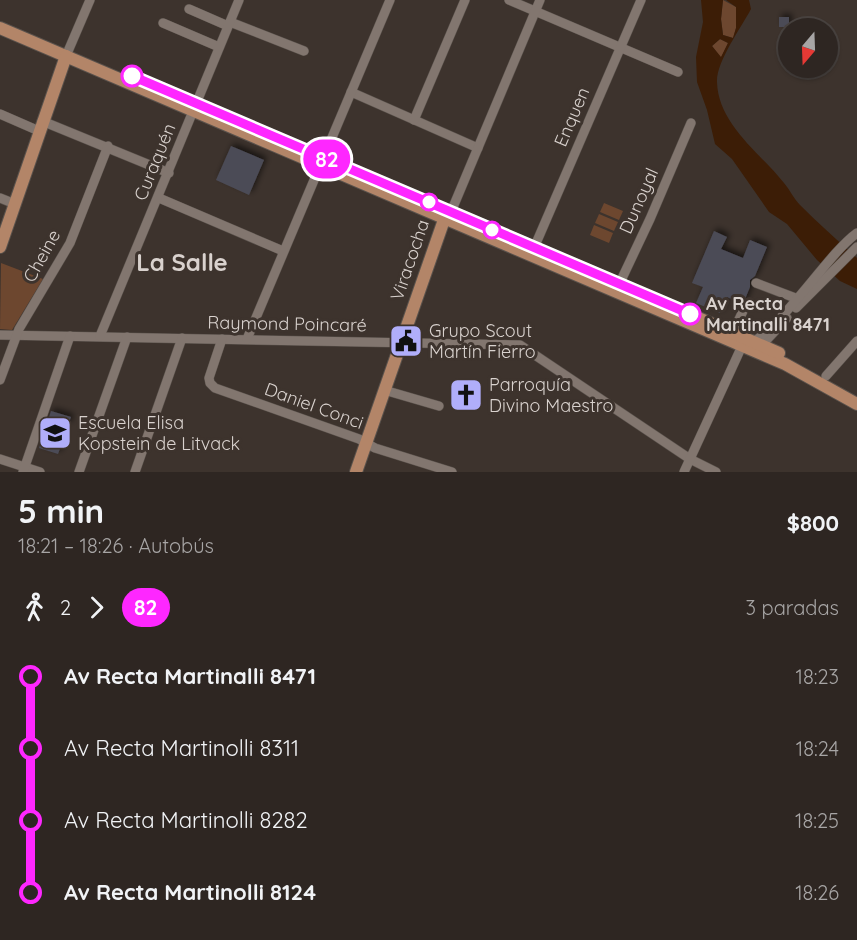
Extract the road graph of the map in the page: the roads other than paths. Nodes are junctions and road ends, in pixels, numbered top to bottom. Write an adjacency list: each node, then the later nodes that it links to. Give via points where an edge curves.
1 (90, 0): 17 (street)
2 (239, 0): 12 (street, Curaquén)
3 (390, 0): 19 (street)
4 (465, 0): 22 (street)
5 (509, 0): 9 (street)
6 (540, 0): 9 (street, Viracocha)
7 (641, 0): 15 (street, Enquen)
8 (189, 9): 12 (street)
9 (535, 11): 15 (street); 26 (street, Viracocha)
10 (0, 19): 17 (main road)
11 (163, 23): 14 (street)
12 (229, 24): 14 (street, Curaquén); 16 (street)
13 (0, 28): 17 (main road)
14 (219, 47): 20 (street, Curaquén)
15 (620, 48): 18 (street); 36 (street, Enquen)
16 (304, 51)
17 (67, 53): 20 (main road); 24 (main road)
18 (678, 72)
19 (351, 92): 22 (street); 27 (street)
20 (194, 107): 27 (main road); 28 (street, Curaquén)
21 (0, 114): 24 (street)
22 (414, 120): 26 (street)
23 (691, 123): 40 (street, Dunoyal)
24 (40, 126): 25 (street); 31 (main road)
25 (108, 146): 28 (street); 45 (street, Cheine, via 70,243)
26 (478, 148): 32 (street, Viracocha)
27 (321, 161): 32 (main road); 37 (street)
28 (169, 173): 30 (street, Curaquén)
29 (0, 198): 31 (street)
30 (159, 198): 37 (street); 47 (street, Curaquén)
31 (15, 204): 34 (main road)
32 (448, 214): 36 (main road); 40 (main road); 53 (main road, Viracocha)
33 (855, 234): 38 (street)
34 (0, 247)
35 (857, 247): 38 (street)
36 (534, 248): 40 (main road)
37 (283, 251): 51 (street)
38 (819, 278): 41 (street)
39 (756, 283): 41 (street)
40 (617, 287): 43 (main road); 54 (main road, via 705,330)
41 (799, 301): 54 (street)
42 (743, 311): 43 (street)
43 (733, 332): 54 (main road)
44 (0, 335): 45 (street, Raymond Poincaré)
45 (16, 335): 46 (street, Raymond Poincaré); 56 (street, Cheine)
46 (70, 336): 47 (street, Raymond Poincaré); 64 (street)
47 (100, 336): 48 (street, Raymond Poincaré)
48 (127, 337): 49 (street, Raymond Poincaré); 66 (street)
49 (182, 338): 50 (street, Raymond Poincaré); 67 (street)
50 (222, 339): 51 (street, Raymond Poincaré); 61 (street, Daniel Conci, via 209,378 211,385)
51 (247, 339): 53 (street, Raymond Poincaré)
52 (857, 341): 55 (street)
53 (400, 343): 57 (main road, Viracocha); 63 (street, Raymond Poincaré, via 520,345)
54 (754, 347): 55 (main road); 59 (main road); 63 (street)
55 (826, 376): 58 (main road)
56 (0, 380)
57 (384, 390): 60 (street); 61 (main road, Viracocha)
58 (857, 394)
59 (857, 404)
60 (439, 406)
61 (366, 442): 68 (main road, Viracocha); 69 (street, Daniel Conci)
62 (0, 459): 64 (street)
63 (690, 459): 70 (street); 71 (street, Raymond Poincaré)
64 (24, 470): 65 (street)
65 (40, 472)
66 (80, 472)
67 (135, 472)
68 (356, 472)
69 (452, 472)
70 (684, 472)
71 (716, 472)

